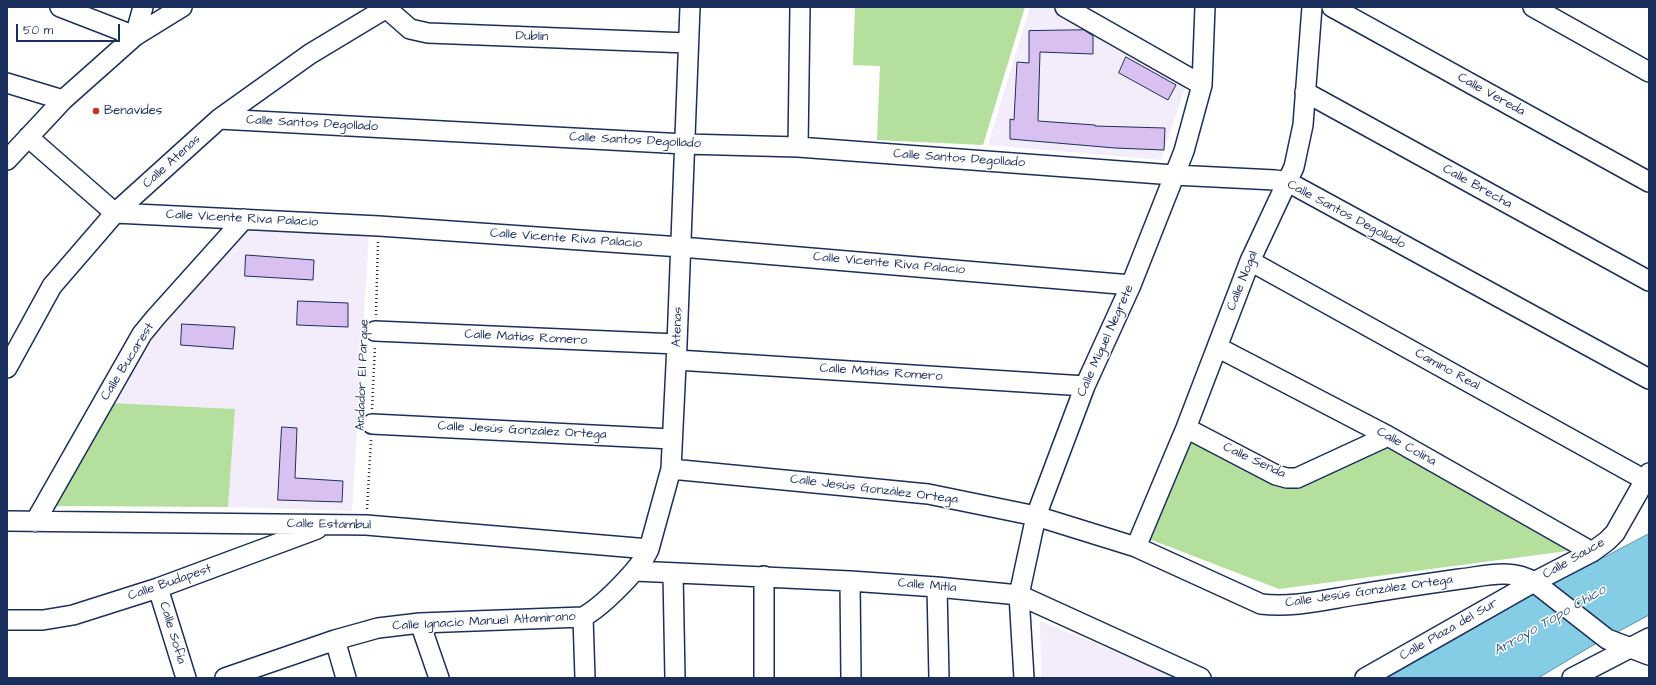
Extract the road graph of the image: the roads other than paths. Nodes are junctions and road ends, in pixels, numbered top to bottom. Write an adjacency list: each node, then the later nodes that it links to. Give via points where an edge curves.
1 (60, 7): 12 (street)
2 (143, 7): 12 (street)
3 (182, 7): 12 (street)
4 (386, 7): 13 (street, Dublin, via 410,29 428,33); 19 (street, Calle Atenas, via 310,54)
5 (690, 7): 13 (street, Atenas)
6 (800, 7): 22 (street)
7 (1065, 7): 16 (street)
8 (1205, 7): 16 (street, Calle Miguel Negrete)
9 (1312, 7): 17 (street, Calle Nogal)
10 (1332, 7): 26 (street, Calle Vereda)
11 (1533, 7): 14 (street)
12 (135, 36): 18 (street)
13 (688, 43): 21 (street, Atenas)
14 (1649, 72)
15 (7, 83): 18 (street)
16 (1202, 85): 24 (street, Calle Miguel Negrete, via 1190,134)
17 (1305, 92): 25 (street, Calle Nogal, via 1304,125); 31 (street, Calle Brecha)
18 (63, 100): 20 (street)
19 (219, 118): 21 (street, Calle Santos Degollado); 27 (street, Calle Atenas)
20 (28, 137): 23 (street); 27 (street)
21 (685, 144): 22 (street, Calle Santos Degollado); 29 (street, Atenas)
22 (798, 147): 24 (street, Calle Santos Degollado)
23 (7, 160)
24 (1174, 175): 25 (street, Calle Santos Degollado); 32 (street, Calle Miguel Negrete)
25 (1288, 182): 30 (street, Calle Nogal); 37 (street, Calle Santos Degollado)
26 (1649, 182)
27 (115, 213): 28 (street, Calle Vicente Riva Palacio); 36 (street, Calle Atenas, via 52,286)
28 (244, 219): 29 (street, Calle Vicente Riva Palacio); 47 (street, Calle Bucarest, via 142,334)
29 (681, 247): 32 (street, Calle Vicente Riva Palacio); 35 (street, Atenas)
30 (1250, 261): 34 (street, Calle Nogal); 44 (street, Camino Real)
31 (1649, 281)
32 (1131, 285): 38 (street, Calle Miguel Negrete)
33 (375, 331): 35 (street, Calle Matías Romero)
34 (1217, 347): 40 (street, Calle Nogal); 41 (street, Calle Colina)
35 (677, 352): 38 (street, Calle Matías Romero); 42 (street, Atenas)
36 (7, 368)
37 (1649, 379)
38 (1085, 386): 45 (street, Calle Miguel Negrete)
39 (372, 424): 42 (street, Calle Jesús González Ortega)
40 (1186, 428): 41 (street, Calle Senda, via 1276,475 1287,478 1296,478); 49 (street, Calle Nogal)
41 (1388, 436): 51 (street, Calle Colina)
42 (672, 439): 43 (street, Atenas)
43 (671, 469): 45 (street, Calle Jesús González Ortega, via 928,494); 50 (street, Atenas)
44 (1647, 476): 51 (street, Calle Sauce, via 1615,533)
45 (1036, 516): 49 (street, Calle Jesús González Ortega); 59 (street, Calle Miguel Negrete)
46 (7, 521): 47 (street, Calle Estambul)
47 (35, 522): 48 (street, Calle Estambul)
48 (328, 525): 50 (street, Calle Estambul, via 366,524); 58 (street, Calle Budapest)
49 (1136, 547): 56 (street, Calle Jesús González Ortega, via 1250,600 1270,605 1322,601 1499,574 1522,575)
50 (649, 549): 52 (street, Atenas)
51 (1592, 552): 56 (street, Calle Sauce)
52 (635, 572): 53 (street, Calle Mitla); 60 (street, Atenas)
53 (673, 573): 54 (street, Calle Mitla); 72 (street)
54 (764, 576): 55 (street, Calle Mitla); 73 (street)
55 (850, 581): 57 (street, Calle Mitla); 74 (street)
56 (1534, 582): 65 (street, Calle Jesús González Ortega, via 1607,639); 78 (street, Calle Plaza del Sur)
57 (937, 587): 59 (street, Calle Mitla); 75 (street)
58 (158, 588): 61 (street, Calle Budapest, via 59,618); 67 (street, Calle Sofía)
59 (1019, 595): 76 (street, Calle Miguel Negrete); 77 (street, Calle Mitla)
60 (583, 617): 62 (street, Calle Ignacio Manuel Altamirano); 71 (street)
61 (7, 620)
62 (420, 623): 64 (street, Calle Ignacio Manuel Altamirano, via 372,629); 70 (street)
63 (1649, 638): 65 (street)
64 (335, 640): 68 (street, Calle Ignacio Manuel Altamirano); 69 (street)
65 (1627, 648): 66 (street, Calle Jesús González Ortega); 79 (street)
66 (1649, 655)
67 (186, 678)
68 (225, 678)
69 (346, 678)
70 (439, 678)
71 (584, 678)
72 (675, 678)
73 (764, 678)
74 (851, 678)
75 (939, 678)
76 (1024, 678)
77 (1201, 678)
78 (1365, 678)
79 (1572, 678)

